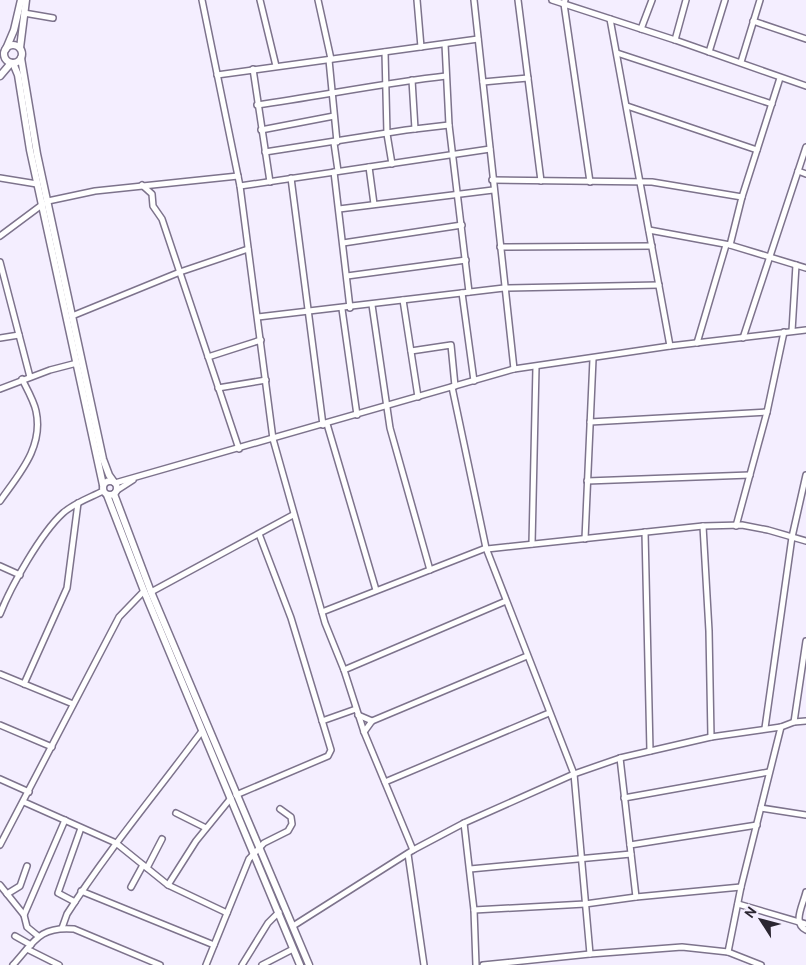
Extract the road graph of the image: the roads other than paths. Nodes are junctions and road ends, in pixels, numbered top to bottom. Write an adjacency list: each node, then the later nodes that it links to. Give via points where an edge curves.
1 (21, 0): 26 (main road)
2 (26, 0): 15 (main road)
3 (202, 0): 37 (street)
4 (260, 0): 35 (street)
5 (318, 0): 31 (street)
6 (416, 0): 24 (street)
7 (474, 0): 20 (street)
8 (518, 0): 40 (street)
9 (552, 0): 14 (street)
10 (652, 0): 19 (street)
11 (686, 0): 22 (street)
12 (725, 0): 28 (street)
13 (760, 0): 18 (street)
14 (564, 2): 17 (street); 72 (street)
15 (24, 13): 16 (street); 25 (main road)
16 (53, 18)
17 (610, 19): 19 (street); 29 (street)
18 (753, 22): 21 (street); 33 (street)
19 (641, 29): 22 (street)
20 (478, 39): 23 (street); 43 (street)
21 (806, 39)
22 (674, 40): 28 (street)
23 (445, 44): 24 (street); 39 (street)
24 (420, 47): 27 (street)
25 (20, 48): 26 (main road, via 12,45); 30 (main road)
26 (5, 51): 32 (main road); 34 (main road, via 5,59)
27 (385, 52): 31 (street); 44 (street)
28 (709, 52): 33 (street)
29 (617, 53): 48 (street); 49 (street)
30 (21, 58): 34 (main road); 82 (main road)
31 (330, 59): 35 (street); 46 (street)
32 (0, 62)
33 (741, 62): 41 (street)
34 (12, 63): 38 (main road); 75 (main road, via 18,75)
35 (276, 66): 36 (street)
36 (253, 69): 37 (street); 47 (street)
37 (217, 75): 66 (street)
38 (0, 76)
39 (446, 76): 42 (street); 51 (street)
40 (528, 78): 43 (street); 70 (street)
41 (780, 78): 45 (street); 48 (street)
42 (412, 80): 44 (street); 52 (street)
43 (482, 82): 57 (street)
44 (386, 84): 46 (street); 54 (street)
45 (806, 86)
46 (333, 95): 47 (street); 50 (street)
47 (257, 104): 53 (street)
48 (772, 104): 58 (street)
49 (627, 106): 58 (street); 74 (street)
50 (334, 116): 53 (street); 55 (street)
51 (449, 126): 52 (street); 60 (street)
52 (415, 129): 54 (street)
53 (261, 130): 59 (street)
54 (388, 134): 55 (street); 61 (street)
55 (336, 143): 59 (street); 64 (street)
56 (806, 146): 63 (street)
57 (490, 150): 60 (street); 69 (street)
58 (757, 150): 81 (street)
59 (265, 152): 71 (street)
60 (452, 155): 61 (street); 79 (street)
61 (392, 164): 62 (street)
62 (369, 167): 64 (street); 83 (street)
63 (798, 171): 65 (street); 93 (street)
64 (336, 172): 68 (street); 84 (street)
65 (806, 174)
66 (238, 176): 73 (street); 77 (street)
67 (0, 178): 75 (street)
68 (292, 178): 71 (street); 108 (street)
69 (492, 180): 70 (street); 78 (street)
70 (541, 181): 72 (street)
71 (270, 182): 77 (street)
72 (590, 182): 74 (street)
73 (161, 183): 76 (street); 80 (street)
74 (640, 183): 81 (street, via 652,182); 86 (street)
75 (38, 184): 82 (main road)
76 (142, 185): 80 (street); 82 (street, via 95,191)
77 (240, 186): 92 (street)
78 (493, 190): 79 (street); 91 (street)
79 (458, 193): 83 (street); 85 (street)
80 (152, 194): 98 (street)
81 (742, 198): 89 (street)
82 (45, 203): 87 (street); 109 (main road); 122 (main road)
83 (374, 204): 84 (street)
84 (339, 209): 88 (street)
85 (462, 226): 88 (street); 94 (street)
86 (649, 230): 89 (street); 90 (street)
87 (0, 236)
88 (343, 243): 99 (street)
89 (728, 245): 93 (street); 118 (street)
90 (652, 246): 91 (street); 100 (street)
91 (500, 247): 101 (street)
92 (248, 249): 98 (street); 110 (street)
93 (770, 256): 96 (street); 116 (street)
94 (466, 260): 99 (street); 102 (street)
95 (0, 262): 114 (street)
96 (796, 265): 97 (street); 112 (street)
97 (806, 268)
98 (180, 272): 109 (street); 121 (street)
99 (347, 276): 107 (street)
100 (659, 285): 101 (street); 119 (street)
101 (504, 288): 102 (street); 125 (street)
102 (469, 292): 103 (street)
103 (462, 293): 104 (street); 129 (street)
104 (403, 300): 105 (street); 120 (street)
105 (372, 305): 107 (street); 134 (street)
106 (342, 308): 107 (street); 108 (street); 136 (street)
107 (350, 308)
108 (308, 312): 110 (street); 138 (street)
109 (72, 316): 122 (main road)
110 (258, 317): 117 (street)
111 (806, 330): 112 (street)
112 (792, 331): 113 (street)
113 (784, 332): 116 (street); 135 (street)
114 (18, 335): 115 (street); 126 (street)
115 (0, 338)
116 (743, 338): 118 (street)
117 (261, 340): 121 (street); 128 (street)
118 (698, 343): 119 (street)
119 (670, 346): 123 (street)
120 (411, 351): 130 (street, via 451,345); 133 (street)
121 (208, 357): 131 (street)
122 (78, 359): 126 (street); 145 (main road, via 103,459 108,475); 146 (main road)
123 (593, 359): 124 (street); 137 (street)
124 (536, 367): 125 (street); 157 (street)
125 (514, 370): 129 (street)
126 (30, 377): 127 (street)
127 (22, 379): 132 (street); 147 (street, via 36,411 38,435 35,448)
128 (266, 380): 131 (street); 139 (street)
129 (474, 381): 130 (street)
130 (454, 387): 133 (street); 158 (street)
131 (218, 388): 140 (street)
132 (0, 389)
133 (418, 397): 134 (street)
134 (386, 407): 136 (street); 160 (street)
135 (767, 412): 137 (street); 141 (street)
136 (357, 415): 138 (street)
137 (590, 422): 144 (street)
138 (325, 425): 139 (street); 162 (street)
139 (273, 439): 140 (street); 149 (street)
140 (239, 449): 143 (street)
141 (750, 475): 144 (street); 151 (street)
142 (806, 475): 154 (street)
143 (135, 478): 145 (street); 146 (street)
144 (588, 481): 155 (street)
145 (115, 482): 146 (main road); 146 (main road, via 108,480)
146 (109, 491): 148 (street); 163 (main road)
147 (0, 501)
148 (78, 503): 161 (street, via 52,525); 171 (street, via 67,588)
149 (293, 515): 153 (street); 165 (street)
150 (703, 526): 151 (street); 152 (street); 185 (street)
151 (736, 526): 154 (street)
152 (644, 532): 155 (street); 187 (street)
153 (259, 534): 163 (street); 177 (street, via 290,618)
154 (792, 537): 156 (street); 182 (street)
155 (585, 539): 157 (street)
156 (806, 541)
157 (532, 544): 158 (street)
158 (486, 548): 160 (street); 164 (street)
159 (0, 566): 161 (street)
160 (430, 570): 162 (street)
161 (20, 575): 166 (street)
162 (376, 590): 165 (street)
163 (147, 592): 172 (street, via 119,617); 183 (main road); 194 (main road)
164 (506, 601): 168 (street); 169 (street)
165 (322, 612): 169 (street)
166 (0, 614)
167 (806, 641): 179 (street)
168 (527, 656): 174 (street); 178 (street)
169 (344, 670): 173 (street)
170 (0, 674): 171 (street)
171 (24, 684): 172 (street)
172 (73, 704): 186 (street)
173 (356, 709): 175 (street); 177 (street)
174 (549, 713): 190 (street); 192 (street)
175 (358, 716): 178 (street); 184 (street)
176 (806, 720): 179 (street)
177 (322, 721): 194 (street, via 331,750 328,756)
178 (372, 721): 184 (street)
179 (794, 722): 181 (street)
180 (0, 725): 186 (street)
181 (781, 727): 182 (street); 189 (street)
182 (765, 728): 185 (street)
183 (202, 731): 194 (main road); 208 (street)
184 (364, 732): 192 (street)
185 (711, 737): 187 (street)
186 (52, 747): 193 (street)
187 (650, 751): 188 (street)
188 (620, 758): 190 (street); 195 (street)
189 (769, 772): 195 (street); 197 (street)
190 (574, 774): 202 (street); 215 (street)
191 (0, 780): 193 (street)
192 (385, 782): 211 (street)
193 (29, 792): 196 (street)
194 (234, 797): 205 (street); 210 (main road); 212 (main road)
195 (624, 798): 209 (street)
196 (24, 802): 201 (street); 207 (street)
197 (761, 808): 200 (street); 203 (street)
198 (280, 809): 210 (street, via 291,817 292,824 281,836)
199 (176, 812): 205 (street)
200 (806, 815)
201 (65, 820): 204 (street); 233 (street)
202 (464, 823): 211 (street); 218 (street)
203 (757, 825): 209 (street); 222 (street)
204 (81, 828): 208 (street); 227 (street, via 58,893)
205 (206, 828): 220 (street)
206 (162, 839): 217 (street)
207 (0, 843)
208 (116, 843): 217 (street); 223 (street)
209 (630, 845): 214 (street)
210 (259, 848): 212 (street); 236 (main road)
211 (413, 850): 213 (street)
212 (254, 853): 231 (main road); 232 (street)
213 (408, 854): 236 (street); 256 (street)
214 (631, 854): 215 (street); 226 (street)
215 (582, 860): 218 (street); 228 (street)
216 (27, 866): 225 (street, via 20,886)
217 (145, 866): 220 (street); 221 (street)
218 (470, 869): 230 (street)
219 (0, 885): 225 (street)
220 (168, 885): 232 (street)
221 (131, 887)
222 (741, 887): 226 (street); 229 (street)
223 (82, 891): 227 (street); 241 (street)
224 (806, 892): 234 (street)
225 (7, 894): 233 (street)
226 (636, 897): 228 (street)
227 (75, 902): 237 (street)
228 (585, 904): 230 (street); 245 (street)
229 (738, 904): 234 (street); 244 (street)
230 (474, 910): 257 (street)
231 (279, 912): 243 (main road); 252 (street, via 268,923)
232 (227, 913): 241 (street)
233 (24, 915): 240 (street, via 27,927)
234 (798, 922): 235 (street); 238 (street)
235 (806, 924)
236 (293, 926): 255 (main road)
237 (62, 928): 240 (street); 248 (street, via 74,929)
238 (806, 930)
239 (15, 936): 242 (street)
240 (38, 936): 242 (street)
241 (214, 945): 251 (street)
242 (29, 947): 249 (street); 250 (street)
243 (294, 949): 253 (street); 254 (main road)
244 (728, 952): 245 (street, via 682,948); 247 (street)
245 (590, 954): 246 (street)
246 (528, 962): 258 (street)
247 (749, 962): 259 (street)
248 (156, 964)
249 (12, 965)
250 (59, 965)
251 (206, 965)
252 (242, 965)
253 (262, 965)
254 (300, 965)
255 (309, 965)
256 (424, 965)
257 (476, 965)
258 (483, 965)
259 (761, 965)

